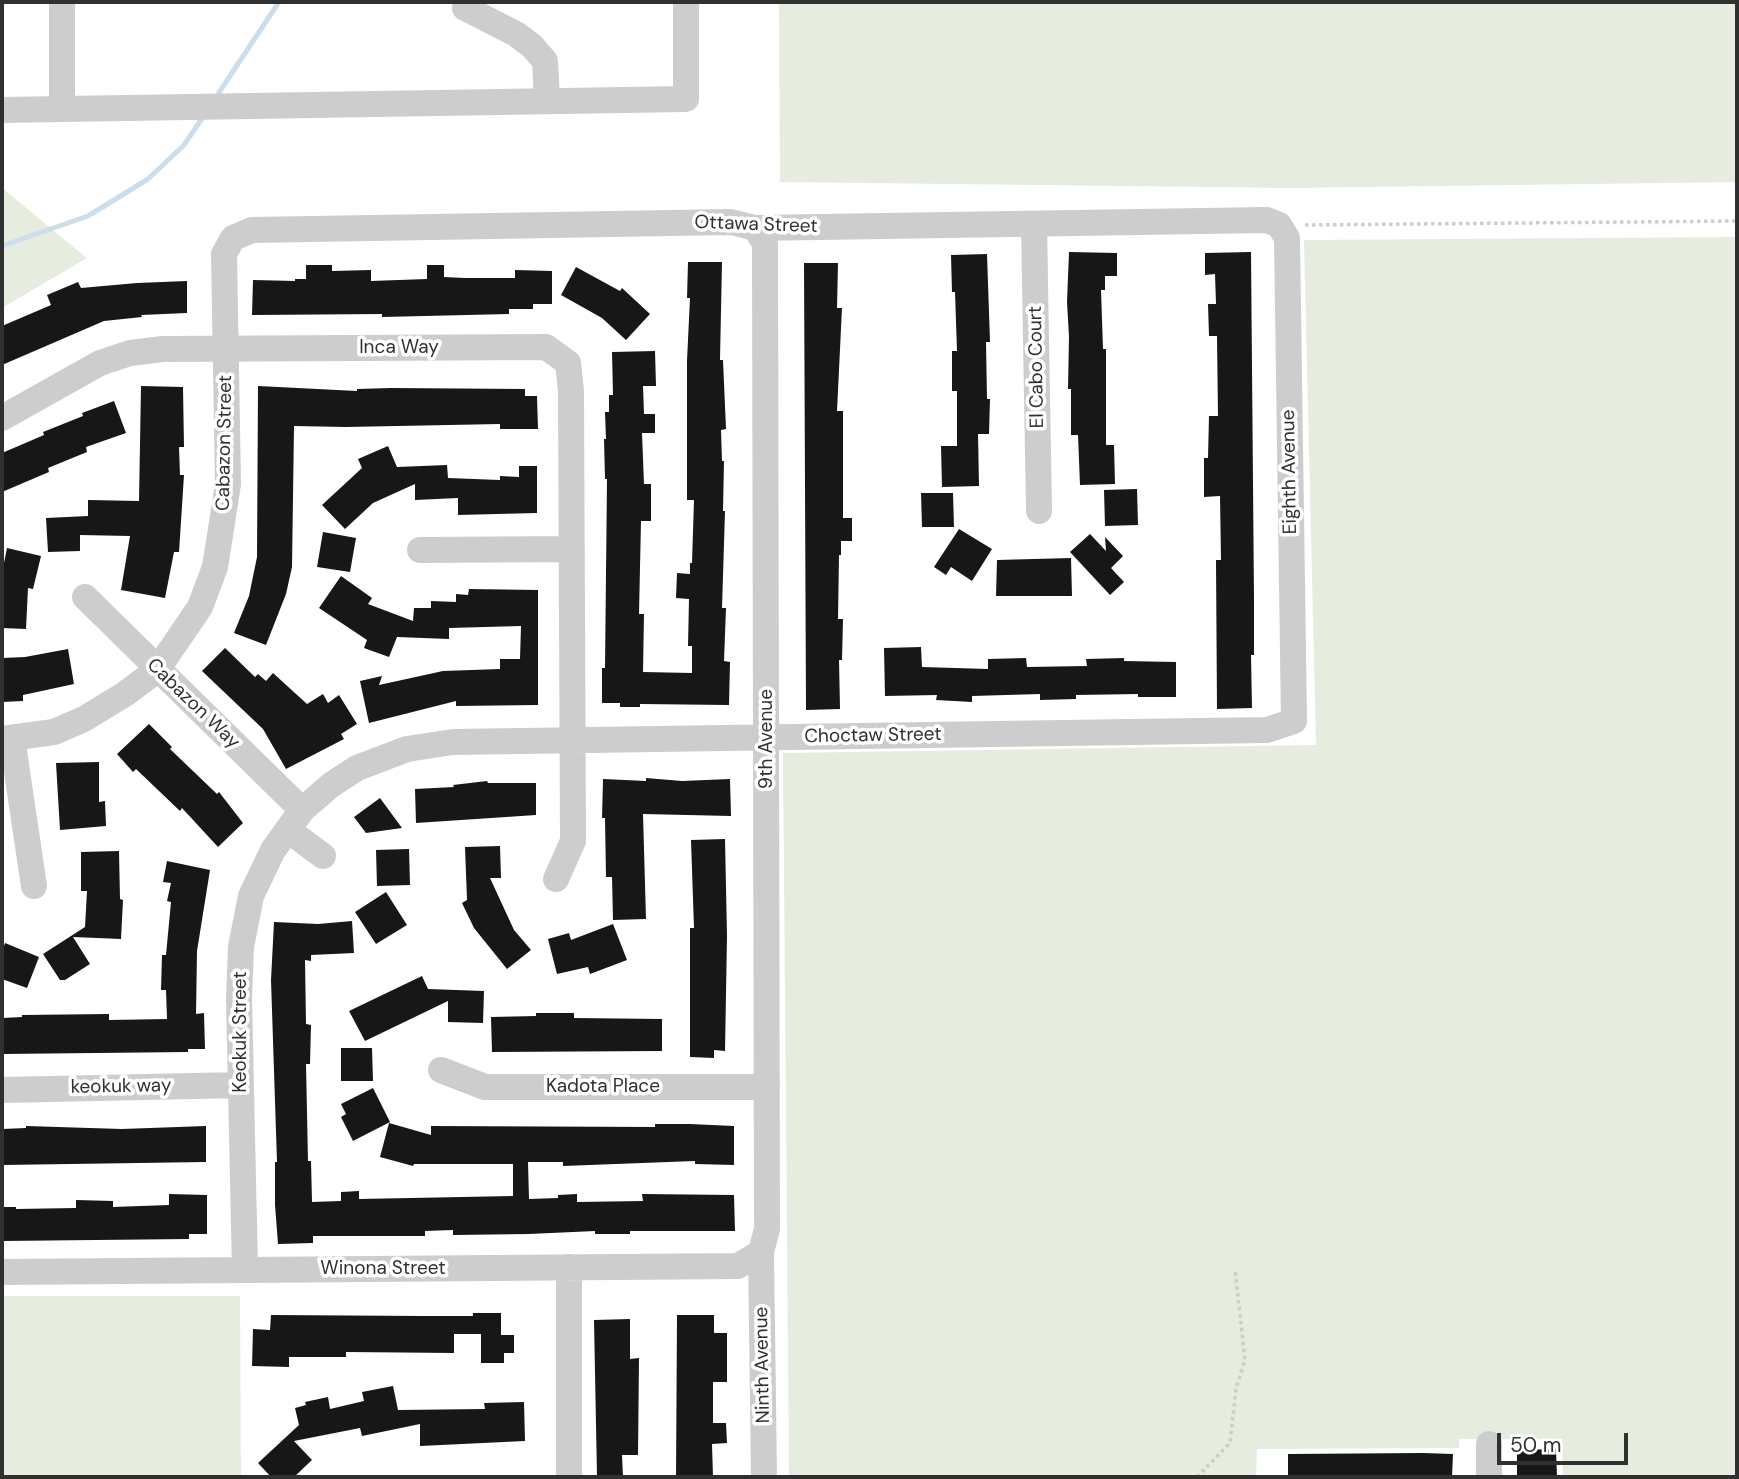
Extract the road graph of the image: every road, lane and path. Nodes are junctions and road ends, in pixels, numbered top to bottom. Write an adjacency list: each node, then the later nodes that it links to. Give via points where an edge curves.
1 (62, 2): 5 (street)
2 (686, 2): 4 (street, via 686,99)
3 (465, 8): 4 (street, via 532,46 545,61)
4 (547, 101): 5 (street)
5 (62, 109): 6 (street)
6 (2, 110)
7 (1737, 221): 9 (path)
8 (1034, 224): 9 (street, Ottawa Street, via 1267,220); 10 (street, Ottawa Street); 14 (street, El Cabo Court)
9 (1279, 225): 19 (street, Eighth Avenue, via 1287,239)
10 (755, 228): 11 (street, Ottawa Street, via 731,222 280,229 252,230); 20 (street, 9th Avenue, via 765,243)
11 (233, 238): 12 (street, Cabazon Street, via 224,254)
12 (226, 350): 13 (street, Inca Way, via 130,353 100,363); 15 (street, Inca Way, via 547,347 568,363); 18 (street, Cabazon Street, via 228,484 215,568 200,607)
13 (2, 418)
14 (1039, 511)
15 (571, 549): 16 (street); 22 (street)
16 (420, 550)
17 (85, 597): 18 (street, Cabazon Way)
18 (158, 670): 21 (street, Cabazon Street, via 84,719 54,732); 23 (street, Cabazon Way)
19 (1294, 721): 20 (street, Choctaw Street, via 1267,730)
20 (767, 737): 22 (street, Choctaw Street); 29 (street, 9th Avenue)
21 (7, 739): 26 (street)
22 (572, 742): 23 (street, Choctaw Street, via 453,742 407,749 357,768 331,785); 25 (street, via 573,841)
23 (295, 820): 24 (street, Cabazon Way); 28 (street, Keokuk Street, via 273,850 251,897 241,947)
24 (323, 856)
25 (556, 879)
26 (34, 886)
27 (441, 1070): 29 (street, Kadota Place, via 485,1087)
28 (241, 1085): 30 (street, keokuk way); 33 (street, Keokuk Street)
29 (767, 1087): 31 (street, 9th Avenue, via 767,1229)
30 (2, 1090)
31 (761, 1252): 32 (street, Winona Street, via 738,1266); 38 (street, Ninth Avenue)
32 (569, 1267): 33 (street, Winona Street); 37 (street)
33 (245, 1270): 35 (street, Winona Street)
34 (1235, 1270): 39 (path, via 1245,1360 1236,1388 1230,1443)
35 (2, 1272)
36 (1489, 1444): 40 (street)
37 (569, 1477)
38 (764, 1477)
39 (1198, 1477)
40 (1489, 1477)

